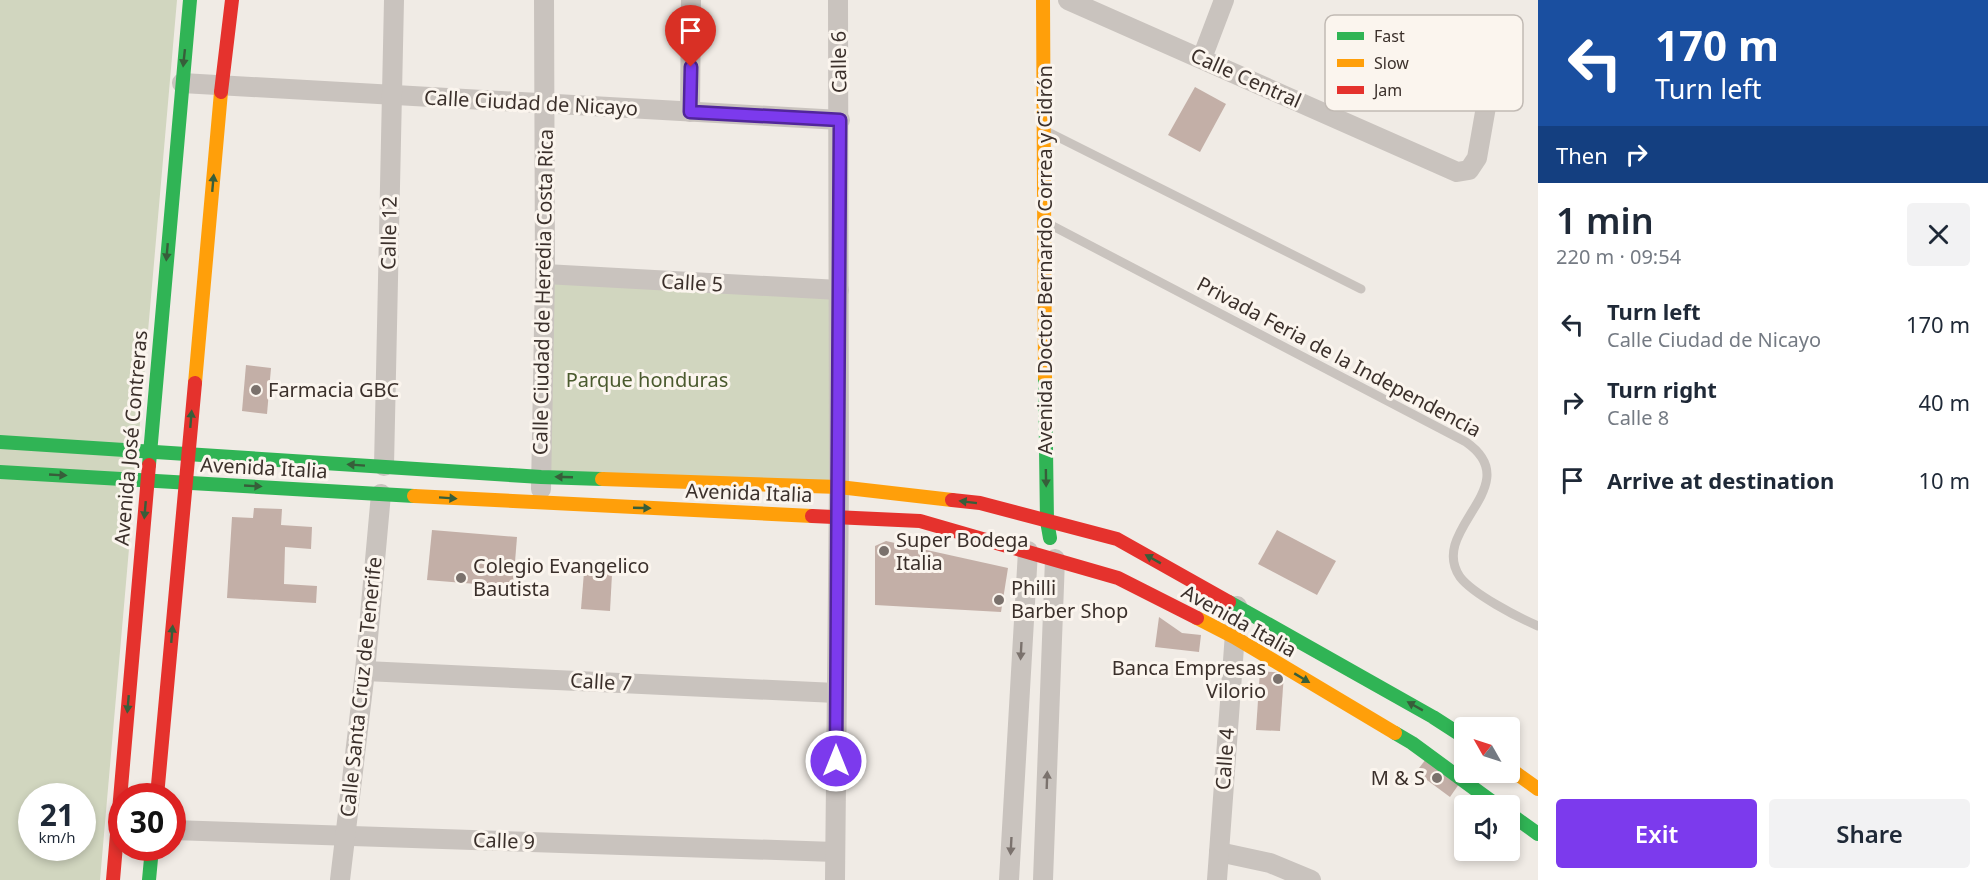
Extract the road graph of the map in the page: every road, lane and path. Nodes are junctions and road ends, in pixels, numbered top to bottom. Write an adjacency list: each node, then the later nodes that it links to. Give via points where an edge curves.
1 (190, 0): 11 (street, Avenida José Contreras, one-way to 11)
2 (232, 0): 12 (street)
3 (394, 0): 13 (street, Calle 12)
4 (544, 0): 14 (street, Calle Ciudad de Heredia Costa Rica)
5 (691, 0): 16 (street)
6 (838, 0): 17 (street, Calle 6)
7 (1043, 0): 18 (street, Avenida Doctor Bernardo Correa y Cidrón)
8 (1068, 0): 10 (street, Calle Central)
9 (1224, 0): 10 (street)
10 (1202, 58): 15 (street, Calle Central, via 1457,172 1469,170 1477,158)
11 (182, 83): 12 (street, Calle Ciudad de Nicayo); 24 (street, Avenida José Contreras, one-way to 24)
12 (222, 85): 13 (street, Calle Ciudad de Nicayo); 25 (street, one-way to 12)
13 (393, 95): 14 (street, Calle Ciudad de Nicayo); 26 (street, Calle 12)
14 (545, 104): 16 (street, Calle Ciudad de Nicayo); 20 (street, Calle Ciudad de Heredia Costa Rica)
15 (1485, 111)
16 (690, 112): 17 (street, Calle Ciudad de Nicayo)
17 (840, 120): 22 (street, Calle 6)
18 (1044, 129): 19 (street, Avenida Doctor Bernardo Correa y Cidrón); 21 (lane)
19 (1043, 220): 35 (street, Avenida Doctor Bernardo Correa y Cidrón, one-way to 35); 39 (lane, Privada Feria de la Independencia, via 1478,451 1486,463 1488,477 1455,545 1459,575 1470,588)
20 (546, 274): 22 (street, Calle 5); 28 (street, Calle Ciudad de Heredia Costa Rica)
21 (1361, 289)
22 (839, 290): 31 (street, Calle 6)
23 (0, 442): 24 (street, Avenida Italia)
24 (150, 452): 25 (street, Avenida Italia); 29 (street, Avenida José Contreras)
25 (188, 454): 26 (street, Avenida Italia, one-way to 25); 30 (street)
26 (384, 466): 28 (street, Avenida Italia)
27 (0, 472): 29 (street, Avenida Italia, one-way to 29)
28 (541, 477): 31 (street, Avenida Italia, one-way to 28); 33 (street, Calle Ciudad de Heredia Costa Rica)
29 (147, 480): 30 (street, Avenida Italia); 45 (street, Avenida José Contreras, one-way to 45)
30 (185, 482): 32 (street, Avenida Italia, one-way to 32); 46 (street, one-way to 30)
31 (838, 487): 34 (street, Calle 6); 35 (street, Avenida Italia, one-way to 31, via 980,504)
32 (381, 494): 33 (street, Avenida Italia, one-way to 33); 41 (street, Calle Santa Cruz de Tenerife)
33 (541, 504): 34 (street, Avenida Italia, one-way to 34)
34 (838, 516): 36 (street, Avenida Italia, via 920,521); 42 (street, Calle 6)
35 (1047, 521): 36 (street); 37 (street, Avenida Doctor Bernardo Correa y Cidrón); 38 (street, Avenida Italia, one-way to 35, via 1117,539)
36 (1028, 551): 37 (street, Avenida Italia); 61 (street, one-way to 61)
37 (1055, 559): 40 (street, Avenida Italia, via 1118,578); 62 (street, Avenida Doctor Bernardo Correa y Cidrón, one-way to 37)
38 (1237, 606): 40 (street, Calle 4); 43 (street, Avenida Italia, one-way to 38)
39 (1538, 626)
40 (1234, 637): 48 (street, Avenida Italia, one-way to 48, via 1412,743); 54 (street, Calle 4)
41 (365, 671): 42 (street, Calle 7); 52 (street, Calle Santa Cruz de Tenerife)
42 (836, 693): 53 (street, Calle 6)
43 (1454, 731)
44 (1520, 776): 47 (street)
45 (123, 783)
46 (158, 783)
47 (1538, 789)
48 (1483, 795)
49 (1520, 821): 51 (street)
50 (186, 830): 52 (street, Calle 9)
51 (1538, 834)
52 (345, 836): 53 (street, Calle 9); 59 (street, Calle Santa Cruz de Tenerife)
53 (835, 852): 60 (street, Calle 6)
54 (1219, 852): 63 (street, Calle 4); 64 (street, via 1270,863)
55 (115, 861): 57 (street, Avenida José Contreras)
56 (151, 861): 58 (street)
57 (113, 880)
58 (149, 880)
59 (340, 880)
60 (836, 880)
61 (1009, 880)
62 (1044, 880)
63 (1217, 880)
64 (1311, 880)

